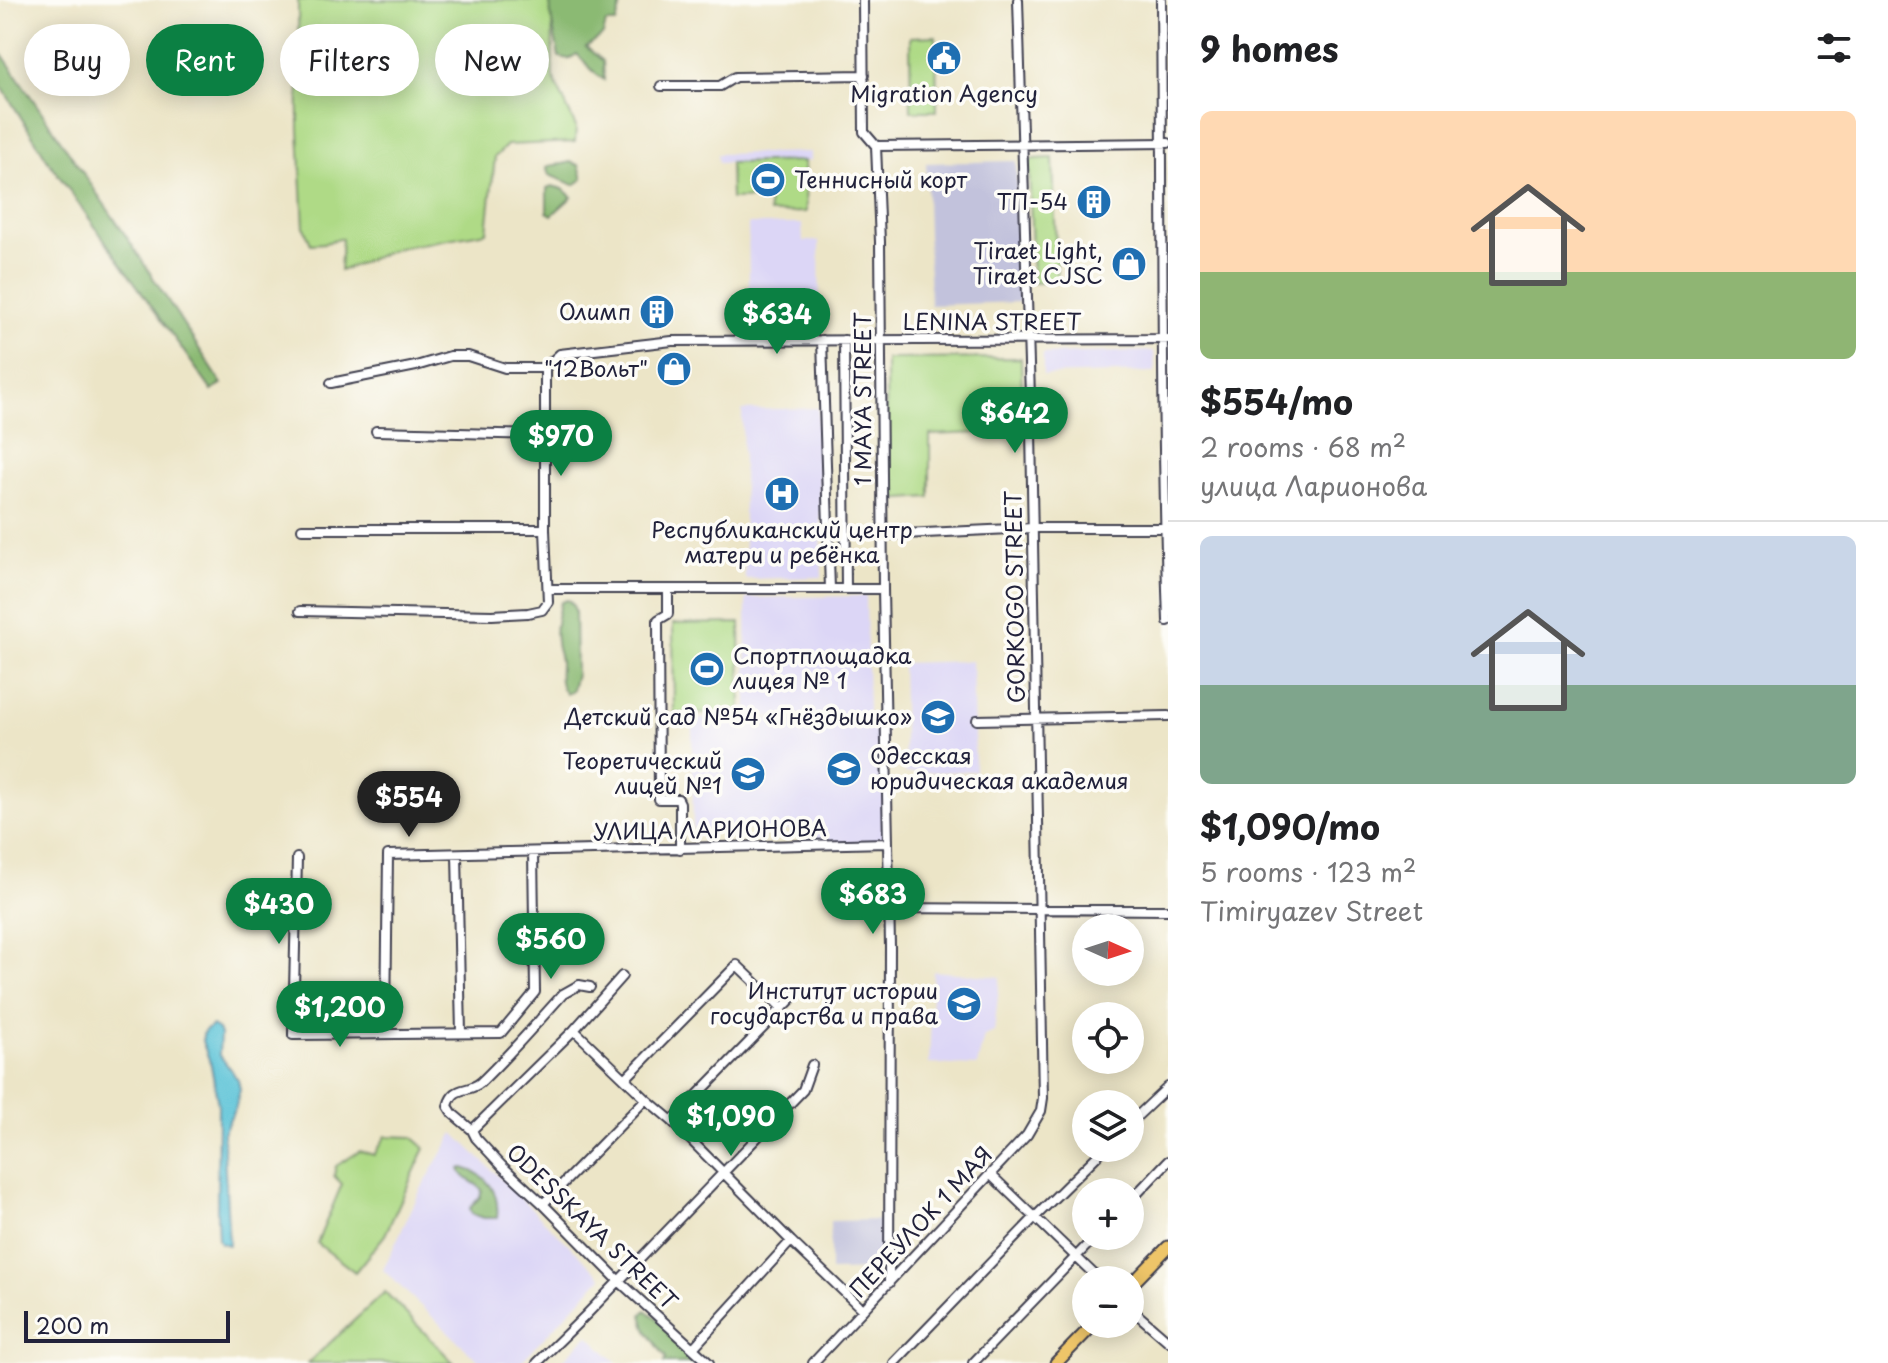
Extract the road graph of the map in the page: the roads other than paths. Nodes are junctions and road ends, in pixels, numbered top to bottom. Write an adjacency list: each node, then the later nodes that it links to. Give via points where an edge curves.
1 (863, 0): 4 (street, 1 MAYA STREET)
2 (1018, 0): 7 (street, GORKOGO STREET)
3 (1161, 0): 6 (street)
4 (864, 75): 5 (street, via 735,77 720,86); 8 (street, 1 MAYA STREET, via 864,132)
5 (661, 86)
6 (1164, 143): 7 (street); 9 (street)
7 (1021, 144): 8 (street); 13 (street, GORKOGO STREET)
8 (876, 146): 12 (street, 1 MAYA STREET)
9 (1165, 339): 13 (street, LENINA STREET); 19 (street)
10 (822, 340): 11 (street, LENINA STREET); 14 (street, LENINA STREET, via 672,341 560,354); 24 (street)
11 (844, 340): 12 (street, LENINA STREET); 25 (street)
12 (881, 340): 13 (street, LENINA STREET); 22 (street, 1 MAYA STREET)
13 (1027, 341): 18 (street, GORKOGO STREET)
14 (545, 368): 15 (street, via 505,368 450,356); 17 (street)
15 (331, 383)
16 (376, 431): 17 (street)
17 (545, 435): 21 (street)
18 (1033, 528): 19 (street); 22 (street); 31 (street, GORKOGO STREET)
19 (1165, 528): 29 (street)
20 (302, 529): 21 (street)
21 (545, 529): 23 (street)
22 (882, 535): 26 (street, 1 MAYA STREET)
23 (548, 589): 27 (street); 28 (street, via 542,610 528,613)
24 (830, 589): 25 (street); 27 (street)
25 (846, 589): 26 (street)
26 (883, 589): 33 (street, 1 MAYA STREET)
27 (668, 590): 34 (street, via 668,614 658,620 659,799 680,803)
28 (300, 611)
29 (1168, 621)
30 (1168, 716): 31 (street)
31 (1035, 718): 32 (street); 39 (street, GORKOGO STREET)
32 (977, 720)
33 (887, 843): 34 (street, УЛИЦА ЛАРИОНОВА); 38 (street, 1 MAYA STREET)
34 (680, 849): 35 (street, УЛИЦА ЛАРИОНОВА)
35 (533, 852): 36 (street, УЛИЦА ЛАРИОНОВА); 47 (street, via 535,992 501,1033)
36 (457, 854): 45 (street, УЛИЦА ЛАРИОНОВА, via 388,855); 47 (street)
37 (297, 858): 47 (street, via 293,1035)
38 (889, 908): 39 (street); 70 (street, 1 MAYA STREET)
39 (1039, 909): 40 (street); 51 (street, GORKOGO STREET)
40 (1168, 910)
41 (622, 976): 46 (street)
42 (590, 987): 55 (street, ODESSKAYA STREET, via 579,985 563,994 478,1085 450,1097 453,1114)
43 (799, 991): 44 (street)
44 (782, 1008): 49 (street, via 737,965); 54 (street)
45 (386, 1023)
46 (574, 1030): 49 (street); 55 (street)
47 (461, 1033)
48 (812, 1065): 58 (street, via 803,1090)
49 (625, 1079): 52 (street)
50 (1168, 1087): 53 (street)
51 (1043, 1098): 59 (street, ПЕРЕУЛОК 1 МАЯ, via 1027,1135)
52 (646, 1099): 54 (street); 61 (street)
53 (1144, 1110)
54 (672, 1121): 58 (street)
55 (472, 1130): 61 (street, ODESSKAYA STREET)
56 (1168, 1161): 60 (street)
57 (1091, 1162): 62 (street)
58 (723, 1173): 63 (street); 69 (street)
59 (990, 1174): 62 (street); 70 (street, ПЕРЕУЛОК 1 МАЯ)
60 (1144, 1186)
61 (543, 1204): 69 (street, ODESSKAYA STREET)
62 (1035, 1217): 66 (street); 80 (street)
63 (791, 1241): 71 (street); 75 (street)
64 (1168, 1247): 68 (main road)
65 (1083, 1250): 66 (street)
66 (1076, 1257): 67 (street); 81 (street)
67 (1085, 1266)
68 (1144, 1272)
69 (619, 1281): 75 (street, ODESSKAYA STREET); 77 (street)
70 (889, 1284): 71 (street, ПЕРЕУЛОК 1 МАЯ)
71 (863, 1310): 79 (street, ПЕРЕУЛОК 1 МАЯ)
72 (1144, 1320): 74 (street)
73 (1081, 1338): 76 (main road)
74 (1168, 1341)
75 (693, 1348): 78 (street, ODESSKAYA STREET)
76 (1060, 1361)
77 (537, 1363)
78 (709, 1363)
79 (813, 1363)
80 (894, 1363)
81 (973, 1363)

